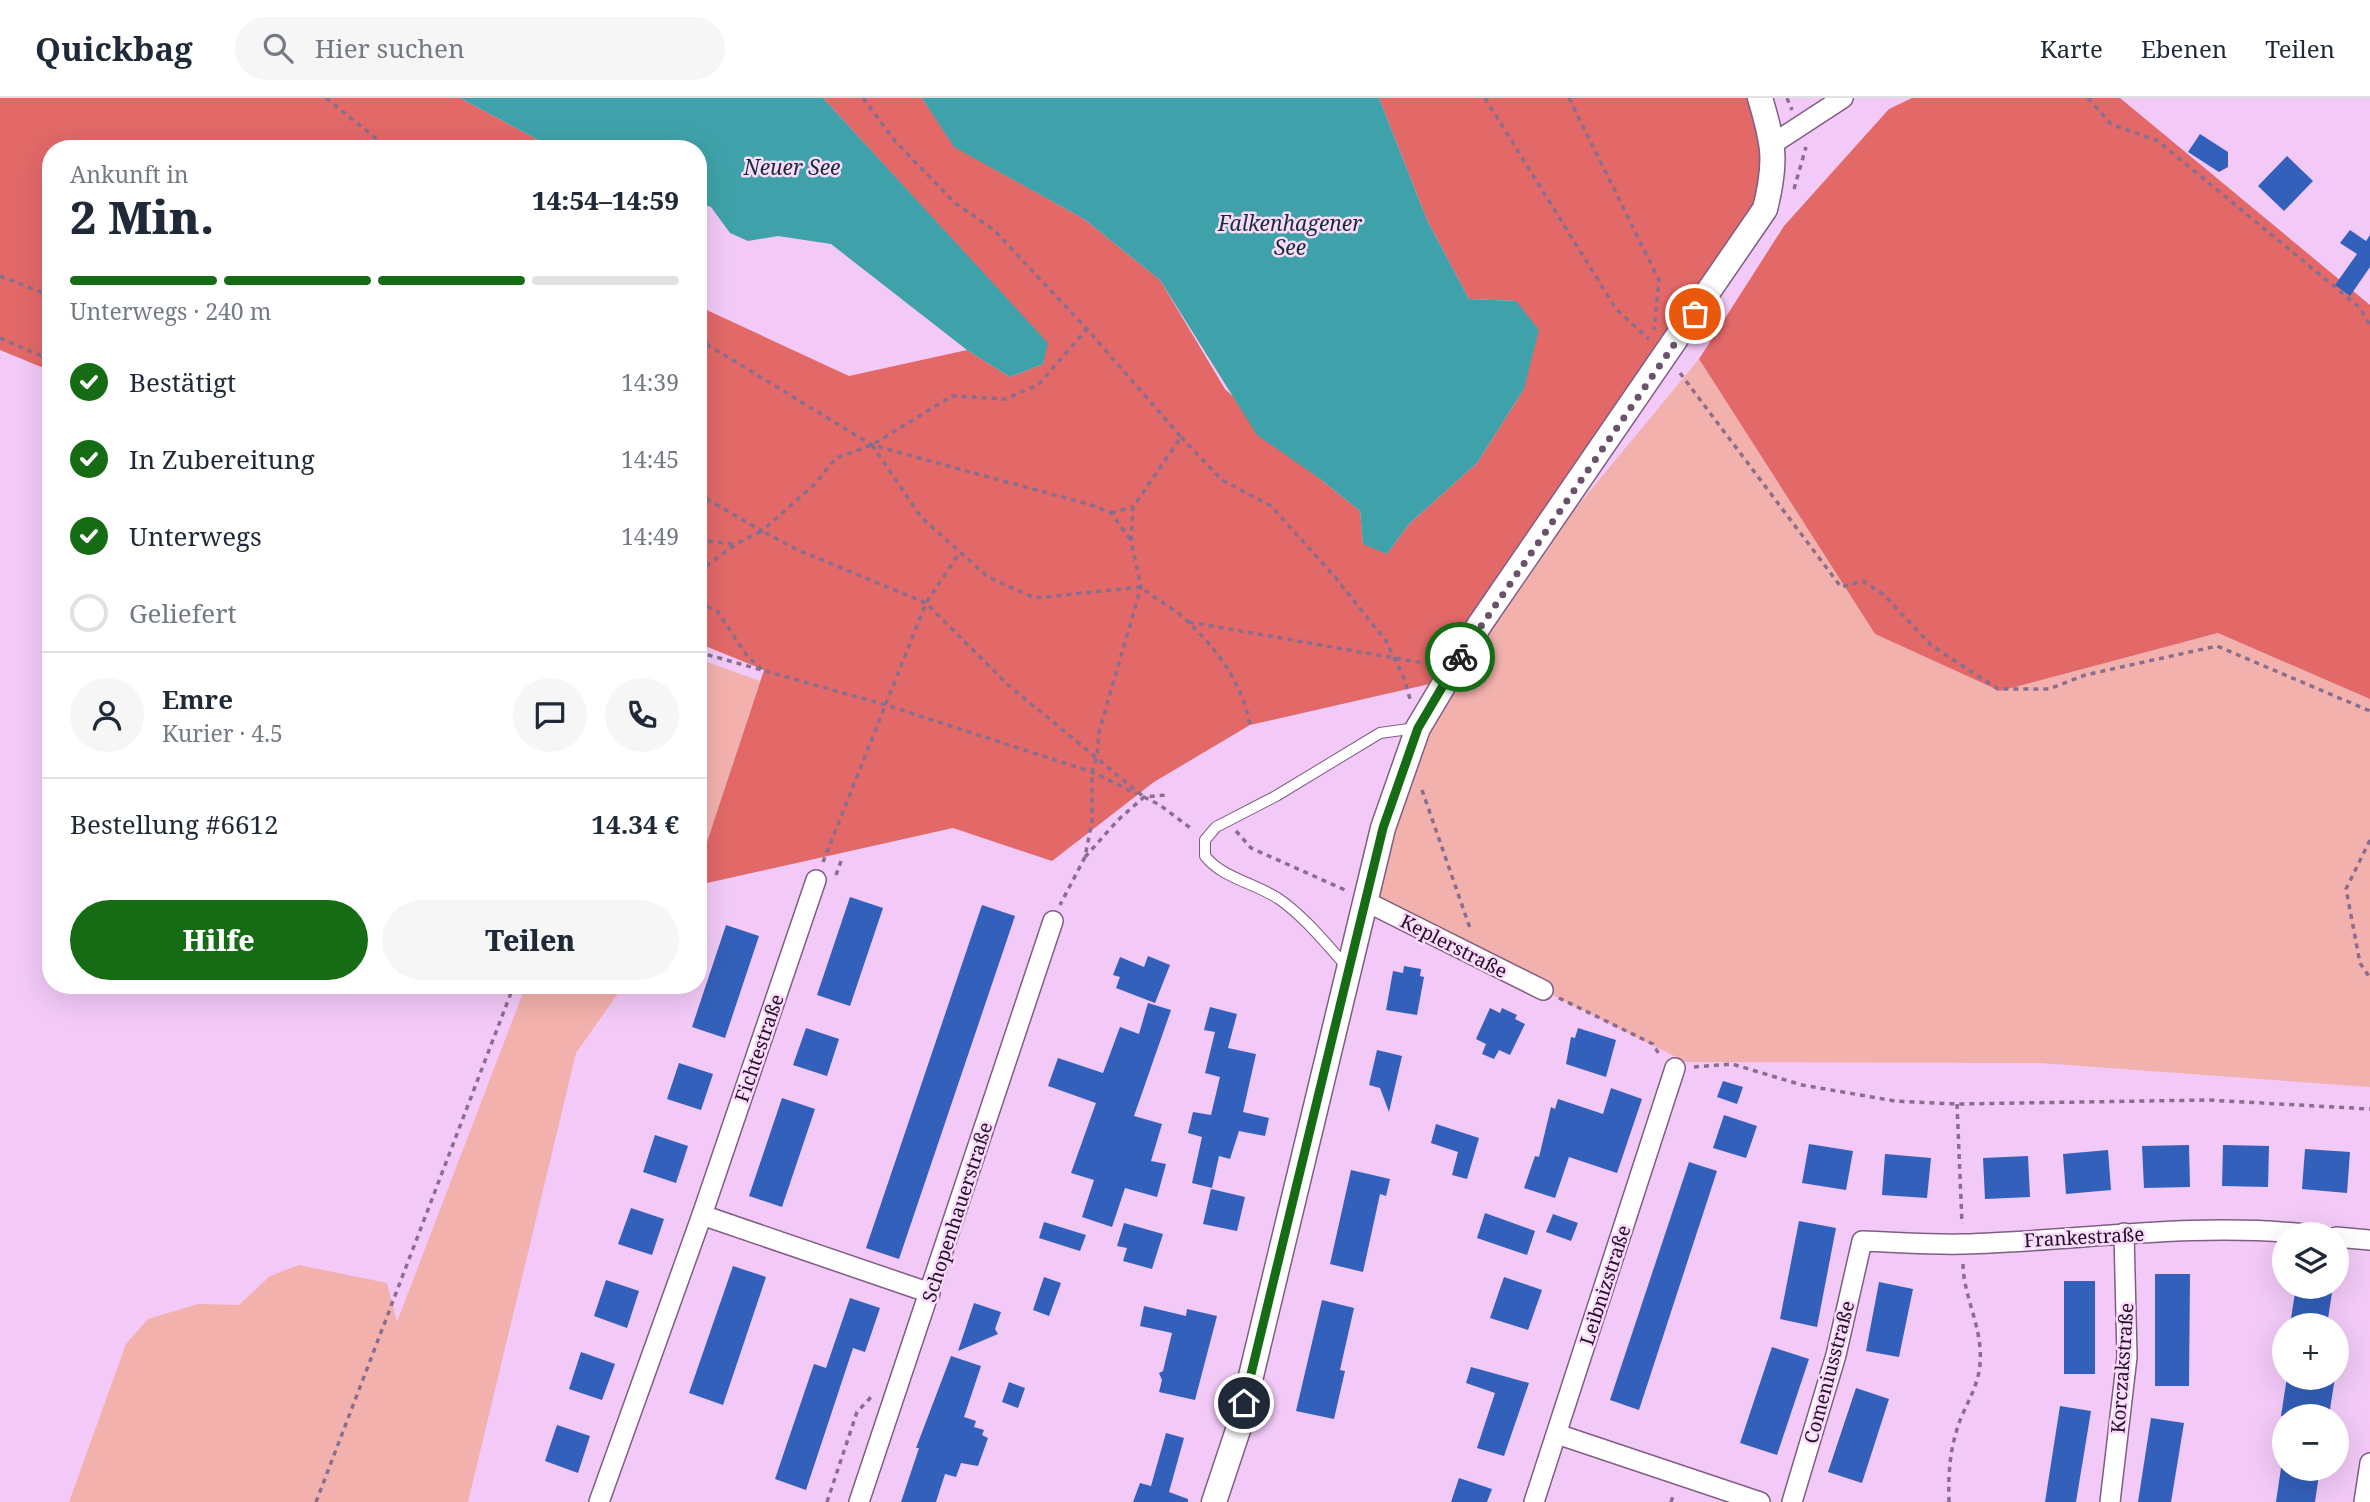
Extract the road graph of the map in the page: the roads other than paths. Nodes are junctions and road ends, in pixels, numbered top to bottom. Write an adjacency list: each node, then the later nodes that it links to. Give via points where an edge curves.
1 (1759, 98): 3 (street)
2 (1843, 98): 3 (street)
3 (1774, 143): 4 (street, via 1773,179 1765,209 1480,624)
4 (1418, 728): 6 (street, via 1383,828); 8 (lane, via 1380,733 1216,827 1205,840 1205,856 1215,869 1281,900)
5 (816, 880): 11 (street, Fichtestraße)
6 (1365, 901): 8 (street); 9 (street, Keplerstraße)
7 (1053, 921): 17 (street, Schopenhauerstraße)
8 (1348, 968): 22 (street, via 1238,1430)
9 (1542, 990)
10 (1675, 1068): 18 (street, Leibnizstraße)
11 (702, 1215): 17 (street); 20 (street, Fichtestraße)
12 (2272, 1230): 13 (street, Frankestraße)
13 (2124, 1233): 16 (street, Frankestraße, via 1963,1244); 26 (street, Korczakstraße, via 2127,1357)
14 (2349, 1238): 15 (street)
15 (2370, 1240)
16 (1862, 1241): 25 (street, Comeniusstraße, via 1836,1355)
17 (930, 1293): 21 (street, Schopenhauerstraße)
18 (1557, 1434): 23 (street, Leibnizstraße); 24 (street)
19 (2370, 1463): 27 (street)
20 (599, 1502)
21 (859, 1502)
22 (1214, 1502)
23 (1534, 1502)
24 (1760, 1502)
25 (1792, 1502)
26 (2110, 1502)
27 (2364, 1502)

